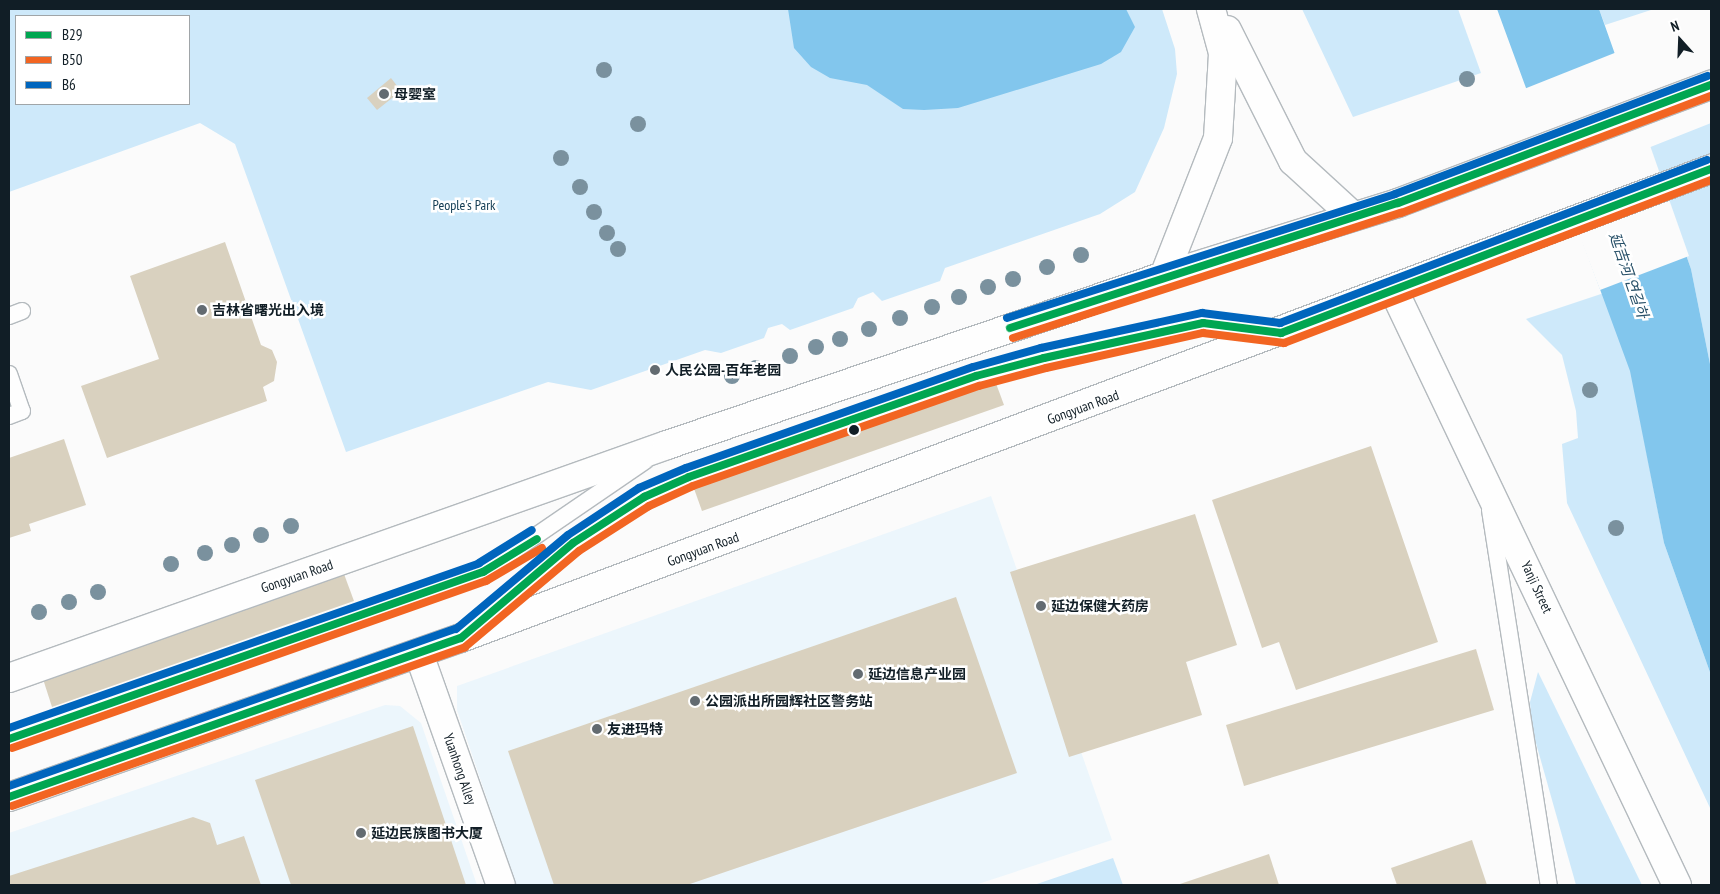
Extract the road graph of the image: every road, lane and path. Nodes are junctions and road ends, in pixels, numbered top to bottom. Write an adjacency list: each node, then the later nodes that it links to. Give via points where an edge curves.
1 (1211, 9): 6 (main road, via 1223,53 1218,138)
2 (1216, 9): 5 (main road, via 1293,161)
3 (1711, 85): 5 (main road, Gongyuan Road, via 1398,203)
4 (1711, 169): 7 (main road, Gongyuan Road)
5 (1353, 216): 6 (main road, Gongyuan Road)
6 (1164, 276): 11 (main road, Gongyuan Road)
7 (1394, 290): 8 (main road, Gongyuan Road); 12 (main road, Yanji Street)
8 (1281, 333): 13 (main road, Gongyuan Road); 13 (lane, via 1203,324 1044,358 976,376 689,477 644,497 573,543)
9 (9, 374): 10 (lane, via 22,411)
10 (9, 416)
11 (668, 445): 15 (main road, Gongyuan Road); 16 (lane, via 483,572 46,730)
12 (1486, 478): 19 (lane); 20 (main road, Yanji Street)
13 (462, 638): 14 (main road, Gongyuan Road)
14 (419, 654): 17 (main road, Gongyuan Road); 18 (main road, Yuanhong Alley)
15 (9, 678)
16 (9, 739)
17 (9, 797)
18 (501, 885)
19 (1549, 885)
20 (1677, 885)

